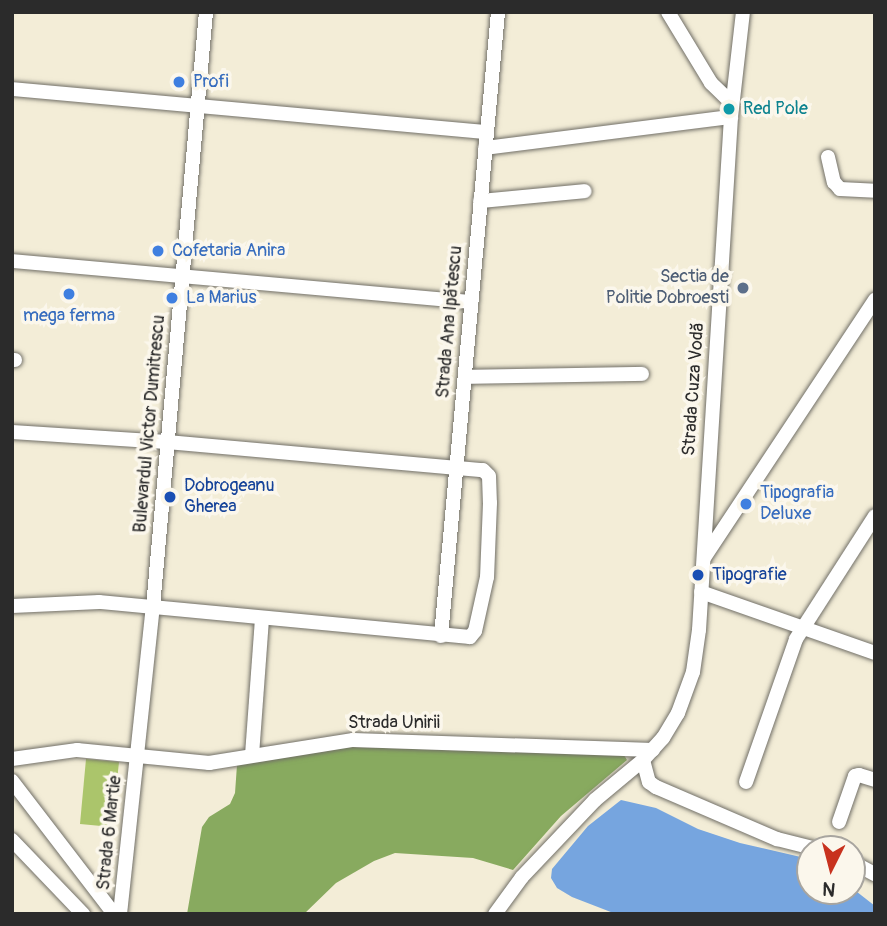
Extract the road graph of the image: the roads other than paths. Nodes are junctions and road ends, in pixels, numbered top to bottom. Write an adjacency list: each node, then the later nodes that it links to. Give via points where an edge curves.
1 (206, 12): 6 (street, Bulevardul Victor Dumitrescu)
2 (498, 12): 8 (street, Strada Ana Ipătescu)
3 (668, 12): 7 (street)
4 (743, 12): 7 (street, Strada Cuza Vodă)
5 (12, 89): 6 (street)
6 (198, 106): 8 (street); 15 (street, Bulevardul Victor Dumitrescu)
7 (732, 110): 9 (street); 24 (street, Strada Cuza Vodă)
8 (486, 132): 9 (street, Strada Ana Ipătescu)
9 (485, 148): 13 (street, Strada Ana Ipătescu)
10 (828, 157): 12 (street, via 840,190)
11 (585, 191): 13 (street)
12 (875, 191)
13 (480, 201): 17 (street, Strada Ana Ipătescu)
14 (12, 261): 15 (street)
15 (183, 276): 17 (street); 21 (street, Bulevardul Victor Dumitrescu)
16 (875, 300): 24 (street)
17 (471, 302): 19 (street, Strada Ana Ipătescu)
18 (642, 374): 19 (street)
19 (465, 377): 22 (street, Strada Ana Ipătescu)
20 (12, 432): 21 (street)
21 (167, 442): 22 (street); 27 (street, Bulevardul Victor Dumitrescu)
22 (457, 467): 30 (street, Strada Ana Ipătescu); 30 (street, via 483,471 489,477 489,562 472,635)
23 (875, 516): 29 (street)
24 (703, 559): 25 (street, Strada Cuza Vodă)
25 (701, 592): 29 (street); 33 (street, Strada Cuza Vodă, via 691,679 671,726)
26 (12, 606): 27 (street, via 78,602)
27 (153, 607): 28 (street); 34 (street, Bulevardul Victor Dumitrescu)
28 (262, 618): 30 (street); 32 (street)
29 (802, 627): 31 (street); 38 (street)
30 (441, 636)
31 (875, 653)
32 (252, 755): 33 (street, Strada Unirii, via 364,740); 34 (street, Strada Unirii, via 195,763)
33 (648, 755): 41 (street, via 649,782 656,787); 45 (street, Strada Cuza Vodă, via 595,800 522,877)
34 (138, 756): 35 (street, Strada Unirii, via 77,750); 44 (street, Strada 6 Martie)
35 (12, 759)
36 (875, 780): 39 (street, via 855,776)
37 (12, 781): 43 (street)
38 (746, 782)
39 (839, 822)
40 (12, 840): 42 (street)
41 (796, 844)
42 (83, 914)
43 (114, 914)
44 (120, 914)
45 (495, 914)

